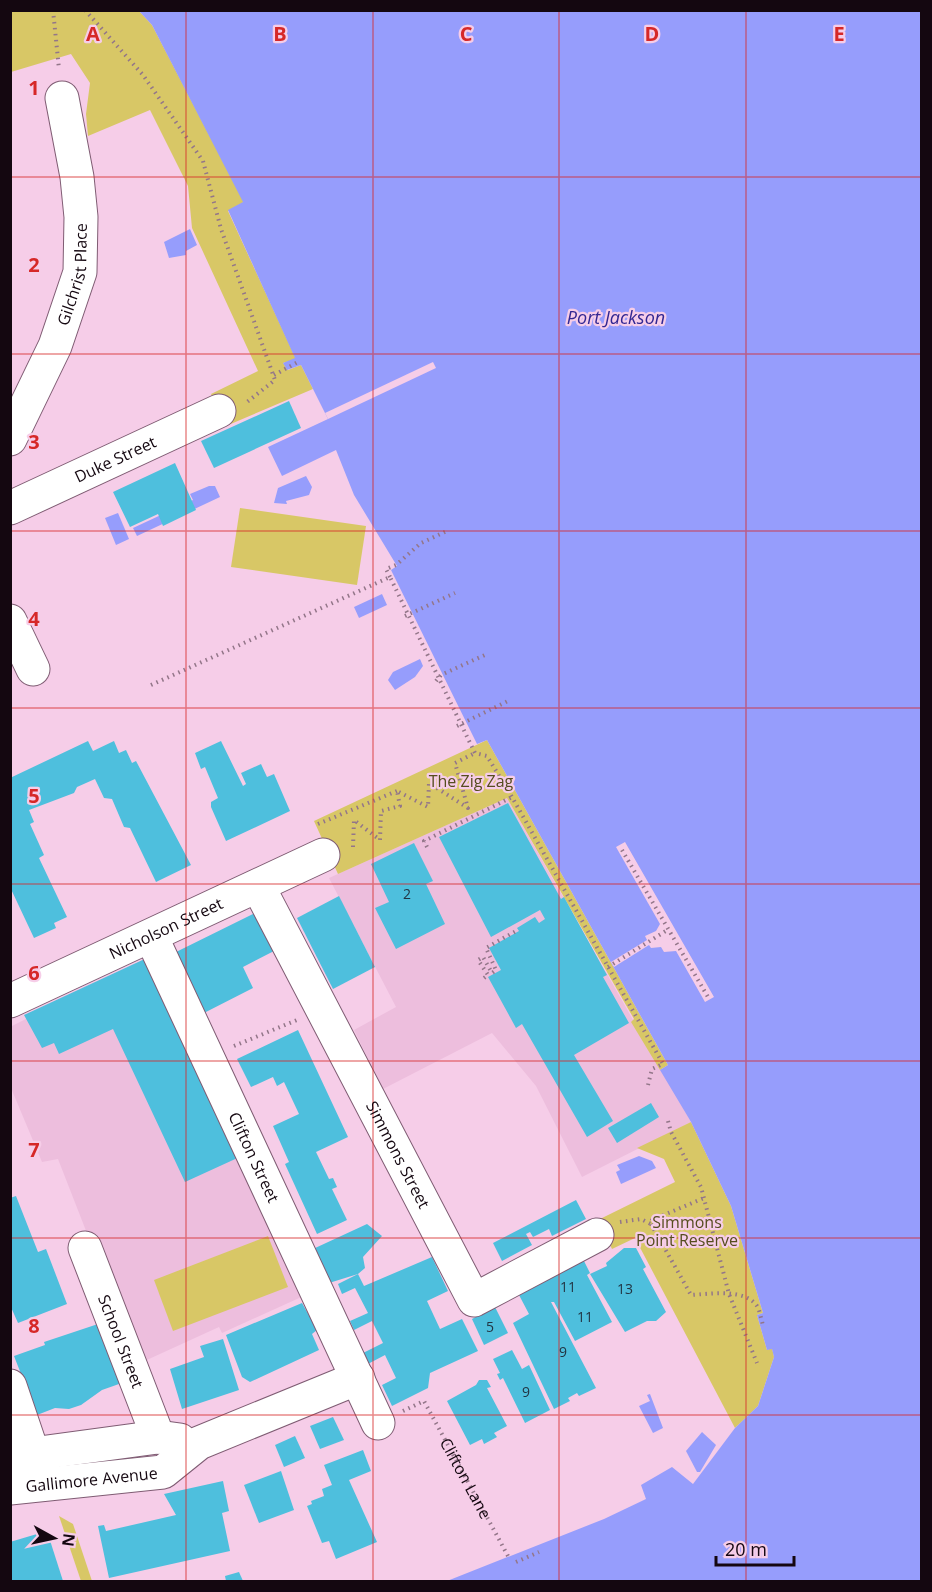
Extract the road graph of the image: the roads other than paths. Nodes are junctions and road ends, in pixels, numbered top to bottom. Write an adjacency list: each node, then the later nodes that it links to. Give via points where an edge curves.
1 (62, 98): 3 (street, Gilchrist Place, via 77,177 80,272 56,346)
2 (229, 409): 4 (street, Duke Street)
3 (10, 439)
4 (10, 508)
5 (10, 621): 6 (street)
6 (33, 669)
7 (328, 845): 8 (street, Nicholson Street)
8 (258, 886): 9 (street, Nicholson Street); 11 (street, Simmons Street, via 474,1300)
9 (151, 936): 10 (street, Nicholson Street); 13 (street, Clifton Street)
10 (10, 1000)
11 (597, 1235)
12 (85, 1248): 16 (street, School Street)
13 (358, 1378): 15 (street); 17 (street, Gallimore Avenue)
14 (10, 1386): 18 (street)
15 (378, 1423)
16 (158, 1437): 17 (street, Gallimore Avenue); 18 (street, Gallimore Avenue)
17 (199, 1443): 19 (street, Gallimore Avenue, via 163,1472)
18 (22, 1456)
19 (10, 1488)

